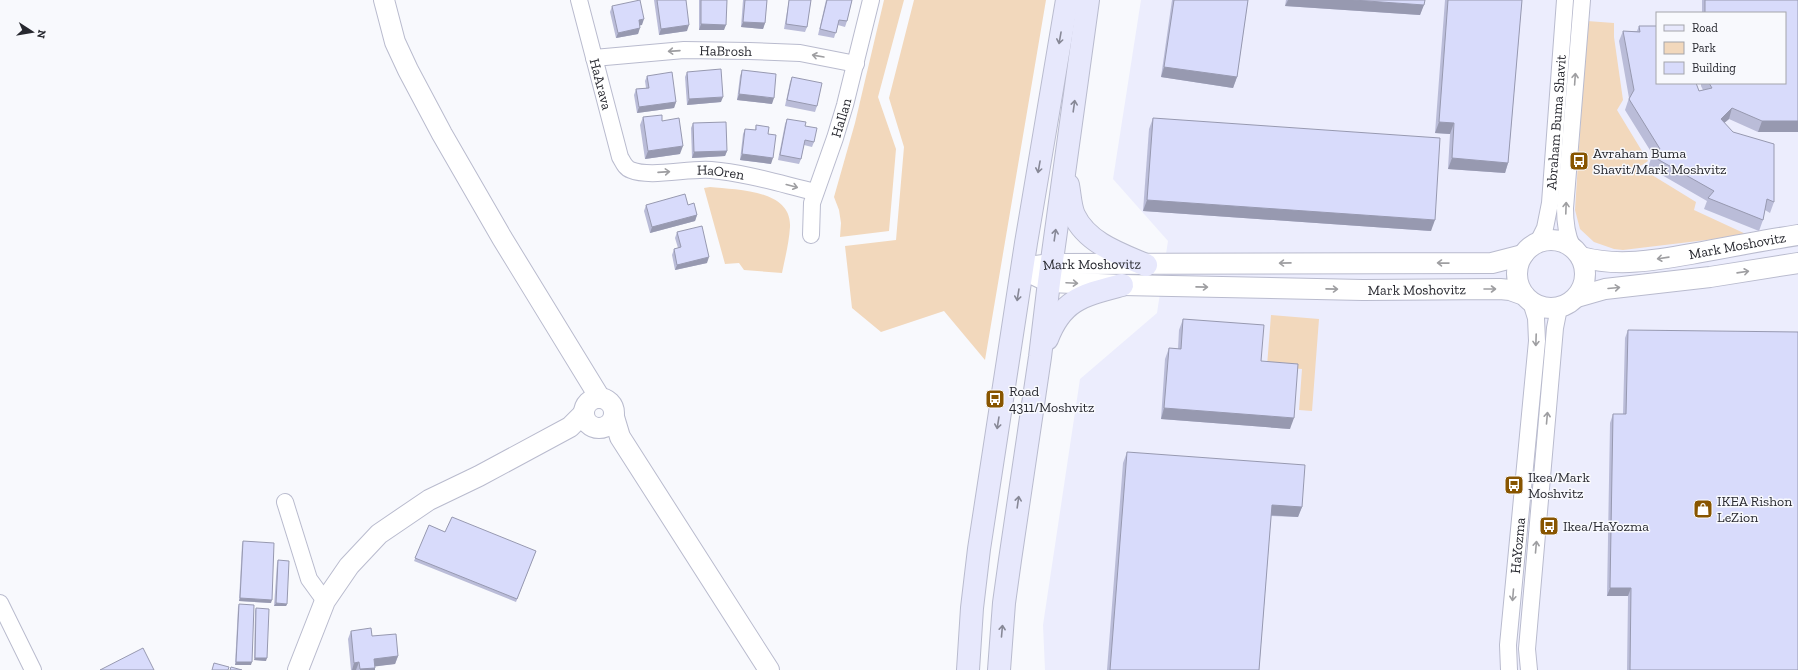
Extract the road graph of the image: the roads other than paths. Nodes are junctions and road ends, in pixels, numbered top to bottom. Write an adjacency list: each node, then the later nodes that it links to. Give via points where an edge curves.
1 (384, 0): 26 (street, via 395,42 408,70 502,238)
2 (579, 0): 8 (street, HaArava)
3 (871, 0): 9 (street, HaIlan)
4 (1067, 0): 19 (main road, one-way to 19)
5 (1088, 0): 10 (main road, one-way to 5)
6 (1566, 0): 15 (street, Abraham Buma Shavit, via 1550,203 1545,228)
7 (1582, 0): 16 (street, Abraham Buma Shavit, one-way to 7, via 1568,238 1565,208)
8 (594, 58): 9 (street, HaBrosh, one-way to 8, via 800,53 749,51 684,50); 11 (street, HaArava, via 620,157)
9 (856, 64): 12 (street, HaIlan, via 835,138)
10 (1066, 160): 18 (main road, via 1070,202 1084,232 1108,248); 20 (main road, one-way to 10)
11 (626, 167): 12 (street, HaOren, one-way to 12, via 632,171 648,173 710,170 737,173)
12 (816, 192): 13 (street, HaIlan, via 812,203)
13 (811, 235)
14 (1798, 235): 16 (street, Mark Moshovitz, one-way to 16, via 1681,256 1626,262 1604,262)
15 (1530, 249): 16 (street, Mark Moshovitz, via 1551,239 1560,241); 18 (street, Mark Moshovitz, one-way to 18, via 1492,263); 23 (street, via 1517,270 1519,286)
16 (1576, 252): 22 (street, via 1586,274)
17 (1798, 263): 22 (street, Mark Moshovitz, one-way to 17, via 1605,289 1695,279)
18 (1146, 265): 20 (street, Mark Moshovitz)
19 (1022, 269): 20 (street, Mark Moshovitz); 33 (main road, one-way to 33, via 979,549)
20 (1050, 273): 21 (street, Mark Moshovitz, one-way to 21); 25 (main road)
21 (1122, 286): 23 (street, Mark Moshovitz, one-way to 23, via 1363,290 1500,289 1510,290); 25 (main road, via 1081,298 1062,310)
22 (1577, 297): 24 (street, Mark Moshovitz)
23 (1528, 298): 24 (street, Mark Moshovitz, via 1542,308); 35 (street, HaYozma, one-way to 35, via 1536,318 1537,341 1508,645)
24 (1559, 308): 36 (street, HaYozma, one-way to 24, via 1527,648 1555,328)
25 (1040, 356): 34 (main road, one-way to 25, via 1008,574)
26 (596, 415): 28 (street, via 429,500 379,534 349,566); 32 (street)
27 (285, 502): 28 (street, via 309,579)
28 (325, 601): 31 (street)
29 (0, 603): 30 (street)
30 (33, 670)
31 (298, 670)
32 (769, 670)
33 (968, 670)
34 (999, 670)
35 (1509, 670)
36 (1529, 670)

